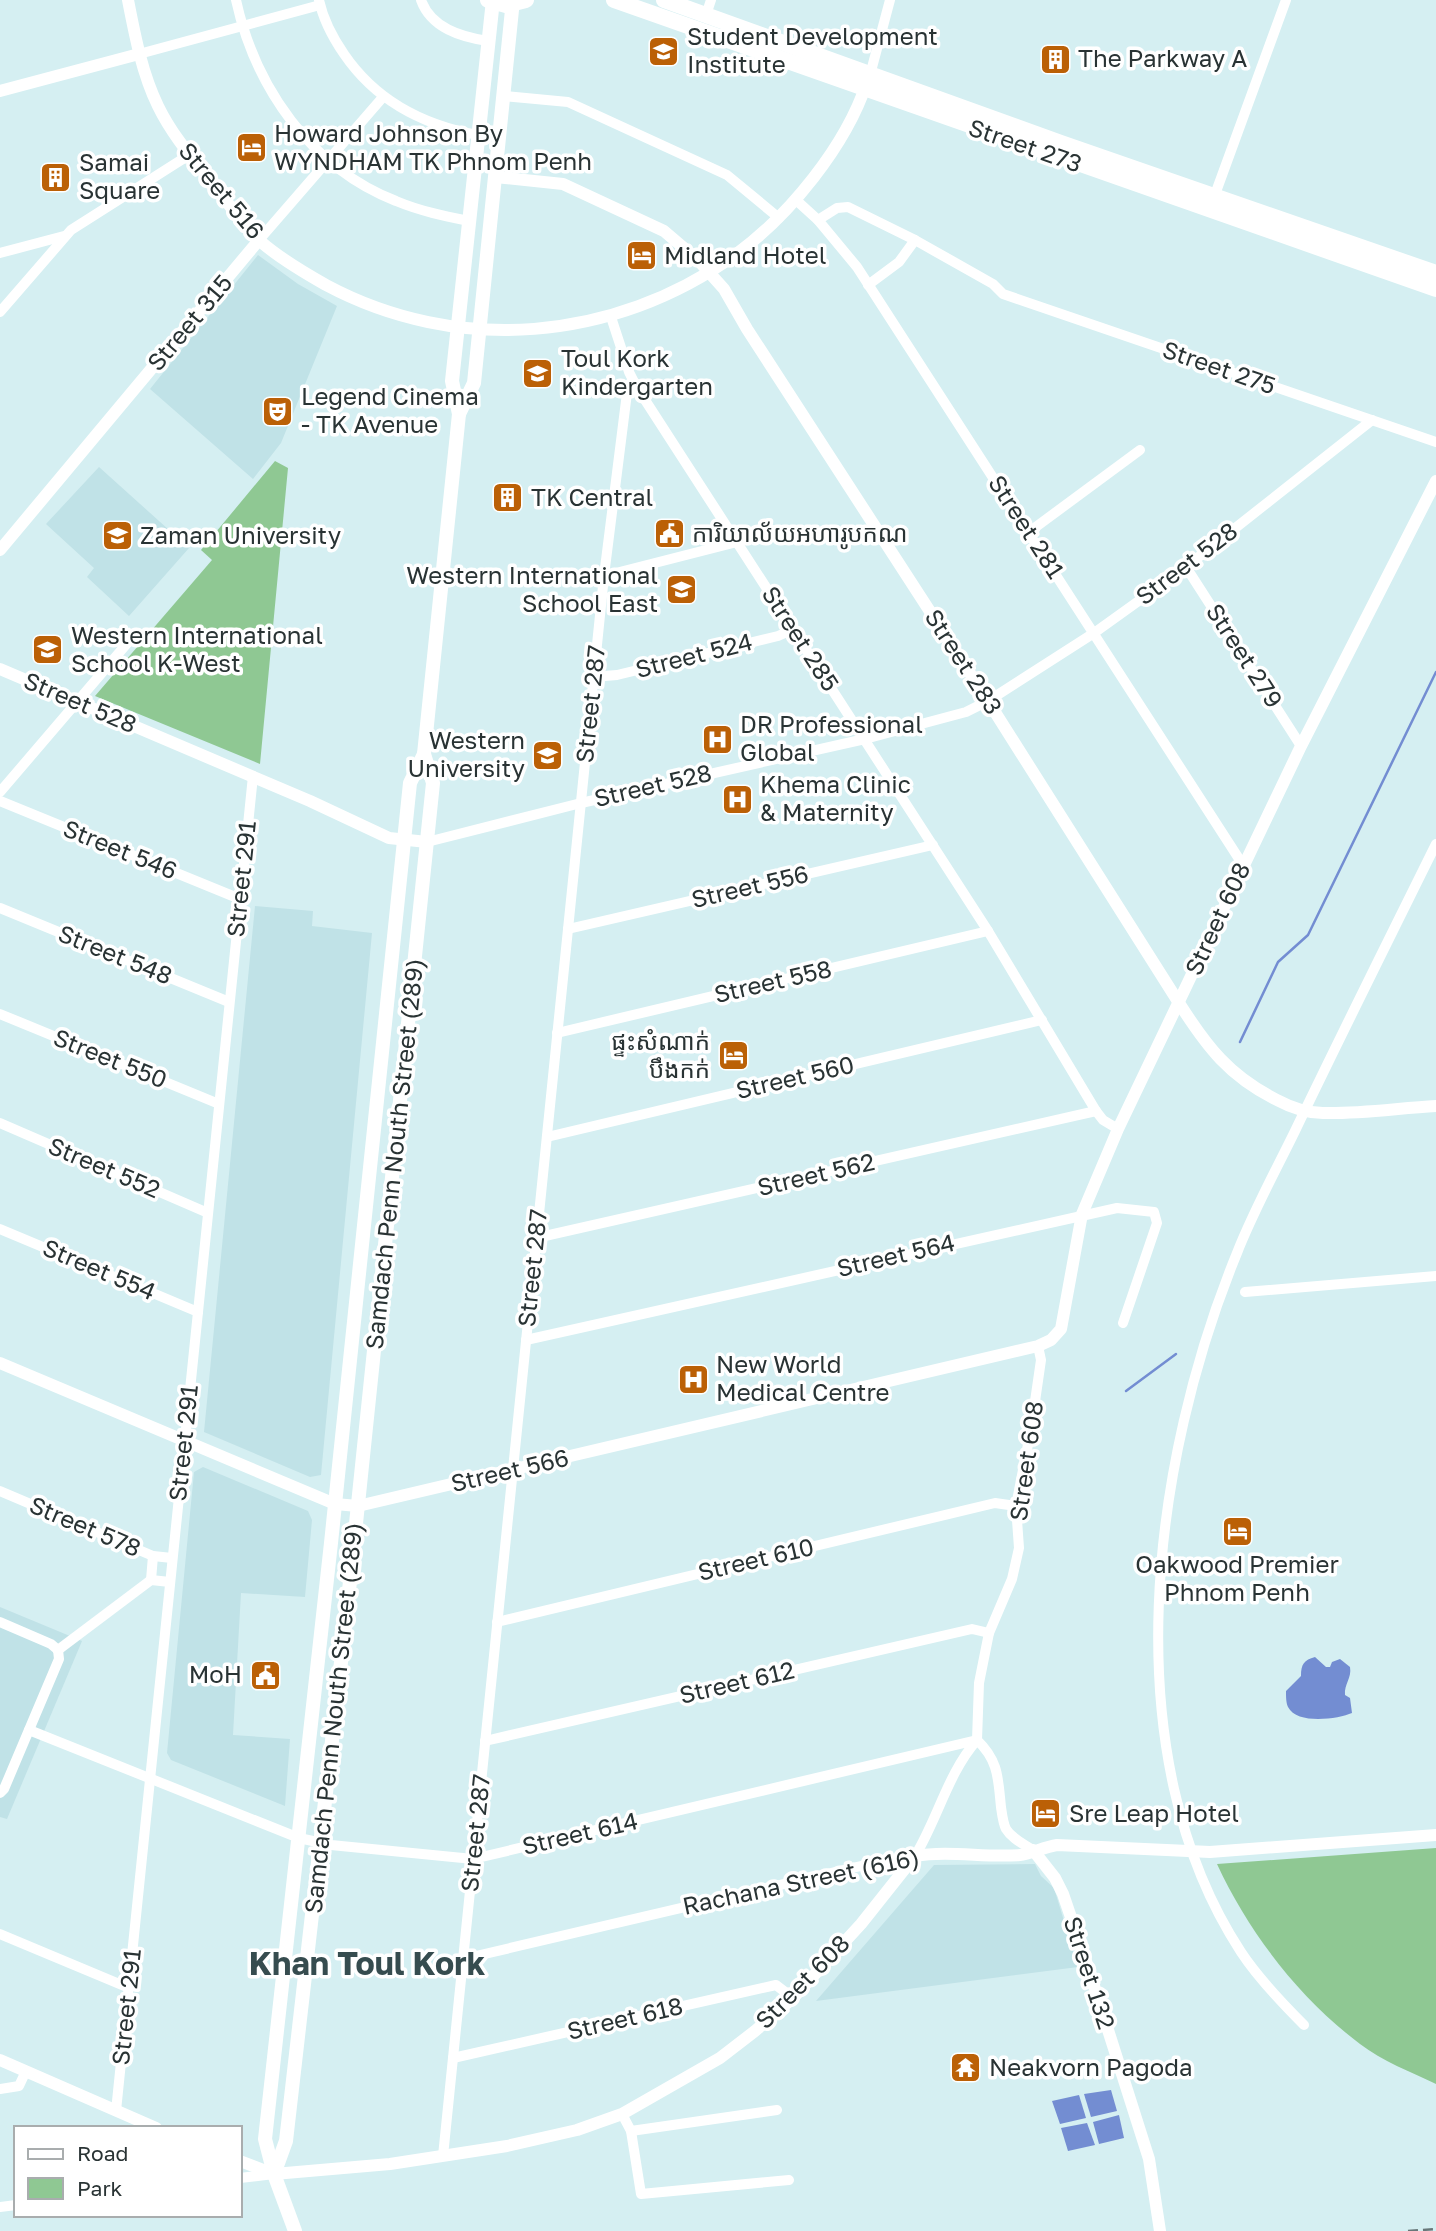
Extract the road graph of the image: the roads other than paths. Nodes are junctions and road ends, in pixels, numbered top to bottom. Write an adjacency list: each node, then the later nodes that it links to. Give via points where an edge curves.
1 (128, 0): 14 (street, Street 516)
2 (236, 0): 12 (street)
3 (421, 0): 13 (street, via 445,29)
4 (614, 0): 15 (main road, Street 273)
5 (664, 0): 11 (main road, Street 273)
6 (890, 0): 15 (street)
7 (1286, 0): 24 (street)
8 (491, 1): 9 (main road); 13 (main road, Samdach Penn Nouth Street (289))
9 (517, 1): 17 (main road, Samdach Penn Nouth Street (289))
10 (319, 3): 12 (street); 18 (street, via 334,40 356,71)
11 (709, 7): 15 (main road, Street 273)
12 (242, 26): 14 (street); 21 (street, via 275,100)
13 (488, 41): 19 (main road, Samdach Penn Nouth Street (289))
14 (139, 54): 16 (street); 20 (street, Street 516, via 157,104)
15 (867, 82): 23 (street, Street 516, via 822,166); 24 (main road, Street 273)
16 (0, 91)
17 (504, 96): 22 (main road, Samdach Penn Nouth Street (289)); 25 (street, via 568,102 727,175)
18 (383, 97): 19 (street, via 427,123); 21 (street, Street 315)
19 (478, 135): 27 (main road, Samdach Penn Nouth Street (289))
20 (189, 155): 28 (street); 29 (street, Street 516)
21 (328, 160): 27 (street, via 394,201); 29 (street, Street 315)
22 (495, 177): 33 (street, Street 283, via 563,184 664,231); 40 (main road, Samdach Penn Nouth Street (289))
23 (796, 200): 25 (street, Street 516); 26 (street, Street 281)
24 (1212, 203): 31 (main road, Street 273)
25 (779, 218): 33 (street, Street 516)
26 (818, 220): 30 (street, Street 275, via 848,207); 35 (street, Street 281)
27 (469, 221): 39 (main road, Samdach Penn Nouth Street (289))
28 (65, 235): 32 (street); 37 (street)
29 (259, 240): 39 (street, Street 516, via 304,273 349,297 384,311); 49 (street, Street 315)
30 (915, 240): 35 (street, via 899,262); 43 (street, Street 275, via 1003,294)
31 (1319, 240): 34 (main road, Street 273); 36 (main road, Street 273)
32 (0, 253)
33 (710, 273): 38 (street, Street 516); 57 (street, Street 283)
34 (1436, 273)
35 (868, 285): 47 (street, Street 281)
36 (1436, 288)
37 (0, 312)
38 (611, 317): 40 (street, Street 516, via 546,329); 41 (street, Street 285)
39 (457, 328): 40 (street, Street 516); 42 (main road, Samdach Penn Nouth Street (289), via 452,381)
40 (479, 330): 42 (main road, Samdach Penn Nouth Street (289), via 474,383)
41 (636, 386): 48 (street, Street 285); 51 (street, Street 287, via 626,393)
42 (459, 414): 61 (main road, Samdach Penn Nouth Street (289))
43 (1372, 420): 44 (street, Street 275); 50 (street, Street 528)
44 (1436, 442)
45 (1140, 450): 47 (street)
46 (1436, 481): 60 (street, Street 608)
47 (1029, 532): 53 (street, Street 281)
48 (737, 542): 51 (street); 52 (street, Street 285)
49 (0, 550)
50 (1186, 566): 53 (street, Street 528); 60 (street, Street 279)
51 (604, 576): 56 (street, Street 287)
52 (794, 629): 56 (street, Street 524, via 617,675); 59 (street, Street 285)
53 (1094, 633): 57 (street, Street 528); 70 (street, Street 281)
54 (130, 640): 58 (street)
55 (0, 669): 58 (street, Street 528)
56 (593, 677): 65 (street, Street 287)
57 (988, 701): 59 (street, Street 528, via 966,712); 76 (street, Street 283)
58 (77, 702): 62 (street, Street 528); 63 (street)
59 (865, 739): 65 (street, Street 528); 69 (street, Street 285)
60 (1301, 746): 70 (street, Street 608)
61 (424, 754): 66 (main road, Samdach Penn Nouth Street (289), via 410,783); 67 (main road, Samdach Penn Nouth Street (289), via 433,783)
62 (253, 776): 66 (street, Street 528, via 389,838); 71 (street, Street 291)
63 (0, 792)
64 (0, 801): 71 (street, Street 546)
65 (581, 803): 67 (street, Street 528); 73 (street, Street 287)
66 (404, 840): 67 (street, Street 528); 97 (main road, Samdach Penn Nouth Street (289))
67 (427, 842): 98 (main road, Samdach Penn Nouth Street (289))
68 (1436, 844): 82 (street)
69 (933, 845): 73 (street, Street 556); 74 (street, Street 285)
70 (1243, 865): 76 (street, Street 608)
71 (240, 900): 75 (street, Street 291)
72 (0, 908): 75 (street, Street 548)
73 (568, 929): 79 (street, Street 287)
74 (988, 931): 78 (street, Street 285); 79 (street, Street 558)
75 (229, 1002): 80 (street, Street 291)
76 (1179, 1003): 82 (street, Street 283, via 1225,1066 1255,1089); 85 (street, Street 608)
77 (0, 1014): 80 (street, Street 550)
78 (1042, 1020): 83 (street, Street 285); 86 (street, Street 560)
79 (557, 1032): 86 (street, Street 287)
80 (219, 1104): 87 (street, Street 291)
81 (1436, 1106): 82 (street, Street 283, via 1322,1113)
82 (1305, 1110): 125 (street, via 1237,1252 1203,1349 1184,1421 1165,1528 1157,1621 1159,1689 1172,1774)
83 (1096, 1111): 85 (street, Street 285); 90 (street, Street 562)
84 (0, 1123): 87 (street, Street 552)
85 (1118, 1129): 88 (street, Street 608)
86 (547, 1137): 90 (street, Street 287)
87 (208, 1213): 93 (street, Street 291)
88 (1082, 1214): 94 (street, Street 564, via 1117,1208 1154,1212 1157,1223); 95 (street, Street 564); 96 (street, Street 608, via 1060,1329)
89 (0, 1229): 93 (street, Street 554)
90 (536, 1238): 95 (street, Street 287)
91 (1436, 1276): 92 (street)
92 (1245, 1292)
93 (198, 1312): 100 (street, Street 291)
94 (1123, 1323)
95 (526, 1340): 101 (street, Street 287)
96 (1038, 1346): 101 (street, Street 566); 105 (street, Street 608, via 1041,1360)
97 (351, 1352): 98 (main road); 103 (main road, Samdach Penn Nouth Street (289))
98 (374, 1354): 104 (main road, Samdach Penn Nouth Street (289))
99 (0, 1363): 100 (street, Street 566)
100 (185, 1441): 103 (street, Street 566); 107 (street, Street 291)
101 (513, 1470): 104 (street, Street 566); 111 (street, Street 287)
102 (0, 1491): 106 (street, Street 578)
103 (335, 1504): 104 (street, Street 566); 114 (main road, Samdach Penn Nouth Street (289))
104 (358, 1506): 115 (main road, Samdach Penn Nouth Street (289))
105 (1016, 1506): 111 (street, Street 610, via 995,1503); 112 (street, Street 608, via 1016,1566)
106 (153, 1556): 107 (street, Street 578); 108 (street)
107 (172, 1558): 109 (street, Street 291)
108 (151, 1580): 109 (street); 113 (street)
109 (170, 1582): 119 (street, Street 291)
110 (0, 1622): 113 (street)
111 (497, 1622): 118 (street, Street 287)
112 (989, 1633): 117 (street, Street 608, via 979,1683); 118 (street, Street 612, via 972,1629)
113 (58, 1650): 116 (street)
114 (315, 1688): 115 (main road); 122 (main road, Samdach Penn Nouth Street (289))
115 (338, 1690): 123 (main road, Samdach Penn Nouth Street (289))
116 (29, 1730): 119 (street, Street 614); 120 (street)
117 (977, 1740): 124 (street, Street 132, via 996,1765 1006,1829); 126 (street, Street 608, via 961,1758); 127 (street, Street 614)
118 (485, 1741): 127 (street, Street 287)
119 (150, 1779): 122 (street, Street 614); 130 (street, Street 291)
120 (0, 1793)
121 (1436, 1835): 125 (street, Rachana Street (616))
122 (299, 1838): 123 (street, Street 614); 144 (main road, Samdach Penn Nouth Street (289), via 265,2139)
123 (321, 1843): 127 (street, Street 614); 144 (main road, Samdach Penn Nouth Street (289), via 286,2141)
124 (1033, 1850): 125 (street, Rachana Street (616), via 1057,1845); 126 (street, Rachana Street (616), via 1020,1855); 148 (street, Street 132, via 1063,1894 1089,1970 1149,2159)
125 (1192, 1852): 132 (street, via 1242,1953)
126 (915, 1856): 129 (street, Rachana Street (616)); 131 (street, Street 608)
127 (473, 1859): 129 (street, Street 287)
128 (0, 1934): 130 (street)
129 (463, 1959): 133 (street, Street 287)
130 (129, 1988): 137 (street, Street 291)
131 (793, 1998): 133 (street, Street 618, via 776,1985); 139 (street, Street 608, via 720,2058)
132 (1304, 2025)
133 (453, 2058): 142 (street, Street 287)
134 (0, 2060): 135 (street)
135 (26, 2071): 136 (street, via 19,2086); 137 (street)
136 (0, 2089)
137 (116, 2110): 140 (street)
138 (777, 2110): 141 (street)
139 (622, 2115): 141 (street); 142 (street, Street 608, via 577,2130)
140 (152, 2126)
141 (631, 2131): 146 (street, via 641,2194)
142 (443, 2157): 144 (street, Street 608)
143 (242, 2162): 144 (street)
144 (274, 2174): 145 (street, Street 608); 147 (main road)
145 (242, 2178)
146 (789, 2180)
147 (295, 2231)
148 (1160, 2231)

